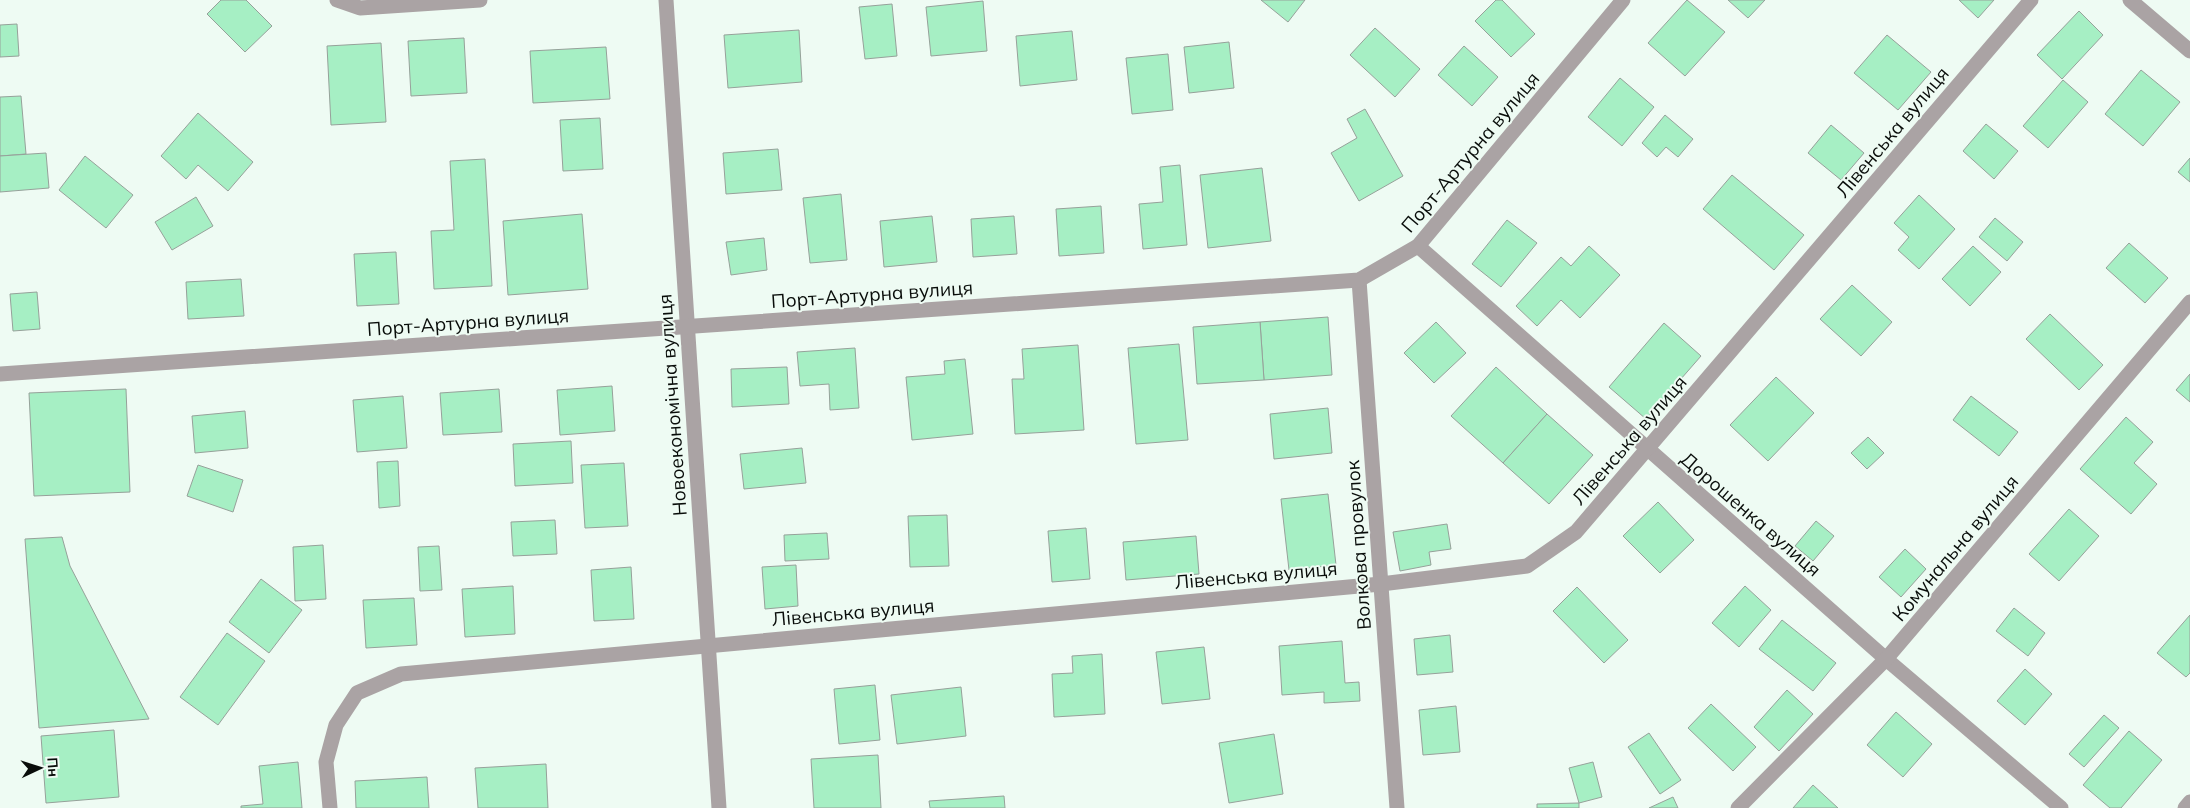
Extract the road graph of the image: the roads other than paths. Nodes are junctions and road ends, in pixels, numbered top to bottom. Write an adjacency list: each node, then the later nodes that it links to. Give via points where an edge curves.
1 (337, 0): 2 (street, via 360,8)
2 (480, 0)
3 (666, 0): 11 (street, Новоекономічна вулиця)
4 (1623, 0): 8 (street, Порт-Артурна вулиця)
5 (2031, 0): 13 (street, Лівенська вулиця)
6 (2130, 0): 7 (street)
7 (2190, 51)
8 (1418, 246): 9 (street, Порт-Артурна вулиця); 13 (street, Дорошенка вулиця)
9 (1359, 280): 11 (street, Порт-Артурна вулиця); 14 (street, Волкова провулок)
10 (2190, 302): 16 (street, Комунальна вулиця)
11 (687, 327): 12 (street, Порт-Артурна вулиця); 15 (street, Новоекономічна вулиця)
12 (0, 374)
13 (1648, 450): 14 (street, Лівенська вулиця, via 1576,532 1527,566); 16 (street, Дорошенка вулиця)
14 (1381, 584): 15 (street, Лівенська вулиця); 20 (street, Волкова провулок)
15 (708, 645): 18 (street, Лівенська вулиця, via 401,674 357,694 336,725 326,762); 19 (street, Новоекономічна вулиця)
16 (1886, 660): 21 (street, Комунальна вулиця); 22 (street, Дорошенка вулиця)
17 (2190, 802): 23 (street)
18 (330, 808)
19 (719, 808)
20 (1397, 808)
21 (1738, 808)
22 (2061, 808)
23 (2185, 808)

